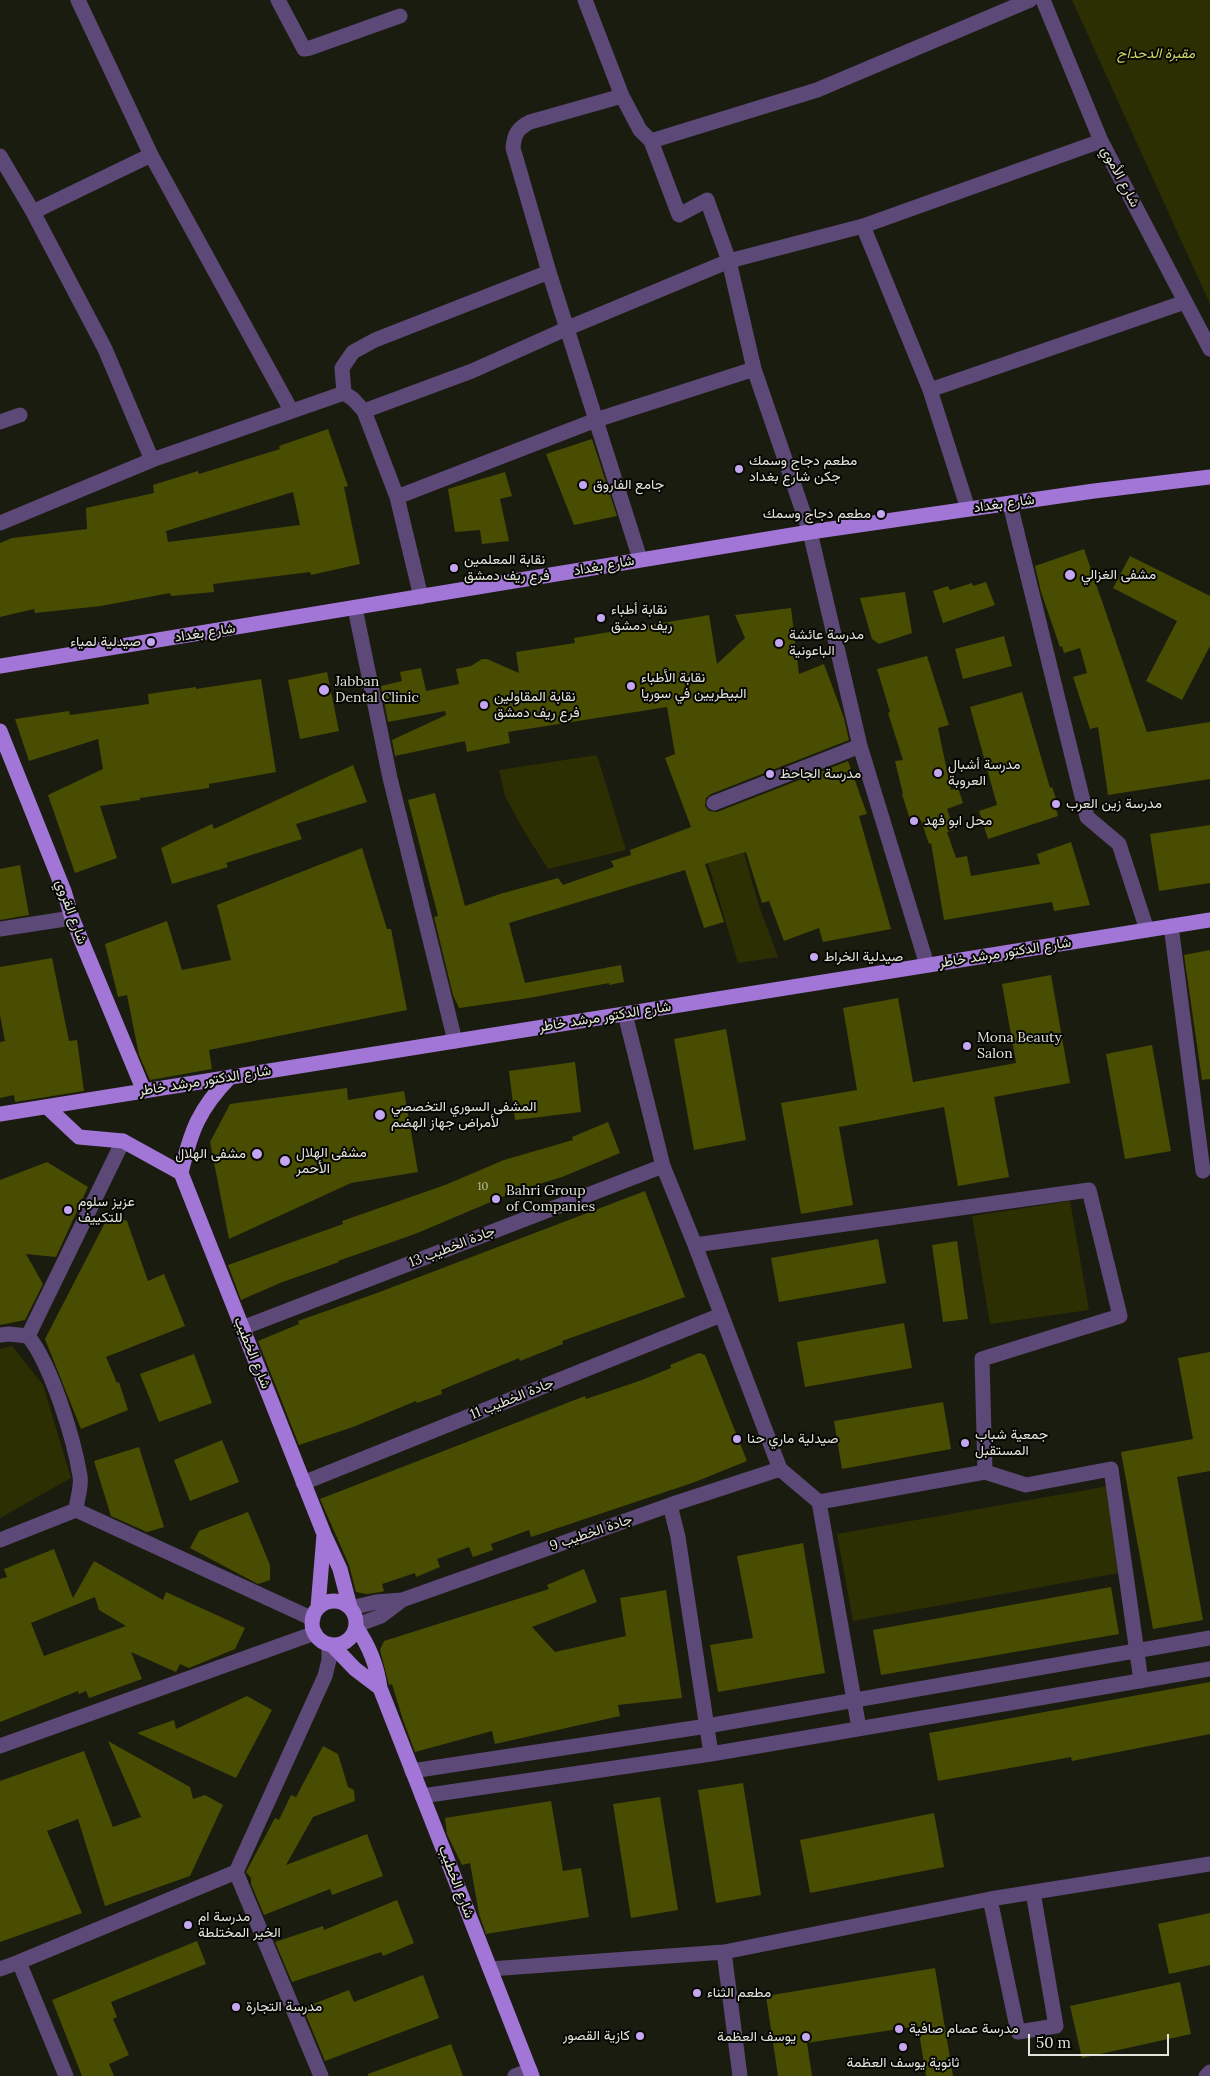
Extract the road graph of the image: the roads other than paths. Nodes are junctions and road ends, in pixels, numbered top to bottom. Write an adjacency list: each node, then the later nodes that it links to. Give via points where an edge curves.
1 (78, 0): 10 (street)
2 (278, 0): 6 (street, via 304,49)
3 (585, 0): 7 (street)
4 (1030, 0): 8 (street, via 817,90)
5 (1043, 0): 9 (street, شارع الأموي)
6 (400, 16)
7 (622, 96): 8 (street, via 640,130); 15 (street, via 530,122 520,127 514,137 513,148)
8 (651, 141): 14 (street, via 679,215 707,200)
9 (1101, 141): 13 (street); 16 (street, شارع الأموي)
10 (151, 155): 12 (street); 22 (street)
11 (0, 156): 12 (street)
12 (33, 212): 27 (street, via 106,349)
13 (863, 226): 14 (street); 20 (street)
14 (729, 261): 17 (street); 19 (street)
15 (549, 272): 17 (street); 21 (street, via 375,340 353,352 342,368)
16 (1185, 302): 18 (street, شارع الأموي); 20 (street)
17 (568, 328): 23 (street, via 472,371); 25 (street)
18 (1210, 349)
19 (754, 369): 25 (street); 33 (street)
20 (930, 390): 31 (street)
21 (344, 394): 22 (street); 23 (street)
22 (291, 410): 27 (street)
23 (364, 411): 29 (street)
24 (20, 415): 26 (street)
25 (596, 420): 29 (street); 34 (street)
26 (0, 422)
27 (152, 460): 32 (street)
28 (1210, 477): 30 (main road, شارع بغداد)
29 (397, 498): 35 (street)
30 (1010, 504): 31 (main road, شارع بغداد); 45 (street, via 1087,817 1119,844)
31 (968, 509): 33 (main road, شارع بغداد)
32 (0, 523)
33 (810, 532): 34 (main road, شارع بغداد); 39 (street)
34 (640, 559): 35 (main road, شارع بغداد)
35 (421, 597): 36 (main road, شارع بغداد)
36 (355, 608): 37 (main road, شارع بغداد); 48 (street, via 390,778)
37 (0, 666)
38 (0, 731): 41 (main road, شارع القروي)
39 (860, 746): 40 (street); 46 (street)
40 (714, 803)
41 (72, 918): 44 (street); 50 (main road, شارع القروي)
42 (1210, 920): 43 (main road, شارع الدكتور مرشد خاطر)
43 (1171, 926): 45 (main road, شارع الدكتور مرشد خاطر); 55 (street)
44 (0, 929)
45 (1147, 930): 46 (main road, شارع الدكتور مرشد خاطر)
46 (927, 965): 47 (main road, شارع الدكتور مرشد خاطر)
47 (626, 1014): 48 (main road, شارع الدكتور مرشد خاطر); 54 (street)
48 (455, 1041): 49 (main road, شارع الدكتور مرشد خاطر)
49 (230, 1077): 50 (main road, شارع الدكتور مرشد خاطر); 56 (main road, via 202,1110 190,1136)
50 (144, 1091): 51 (main road, شارع الدكتور مرشد خاطر)
51 (47, 1107): 52 (main road, شارع الدكتور مرشد خاطر); 53 (main road, via 80,1137)
52 (0, 1114)
53 (123, 1141): 56 (main road); 61 (street)
54 (663, 1166): 57 (street); 59 (street, جادة الخطيب 13)
55 (1203, 1171)
56 (181, 1173): 59 (main road, شارع الخطيب)
57 (695, 1245): 58 (street); 63 (street, via 1089,1190 1120,1316 982,1359)
58 (721, 1315): 62 (street); 64 (street, جادة الخطيب 11)
59 (242, 1328): 64 (main road, شارع الخطيب)
60 (0, 1335): 61 (street)
61 (28, 1336): 67 (street, via 38,1348 65,1415 80,1477)
62 (780, 1469): 65 (street); 66 (street, جادة الخطيب 9)
63 (985, 1472): 65 (street); 76 (street, via 1026,1485 1111,1469)
64 (304, 1483): 68 (main road, شارع الخطيب)
65 (819, 1502): 80 (street)
66 (670, 1505): 70 (street, جادة الخطيب 9); 81 (street, via 678,1537)
67 (76, 1510): 69 (street); 72 (street)
68 (324, 1534): 71 (main road, شارع الخطيب, via 340,1569); 72 (main road, شارع الخطيب)
69 (0, 1540)
70 (402, 1600): 71 (street, جادة الخطيب 9); 73 (street, جادة الخطيب 9, via 381,1616)
71 (350, 1607): 72 (main road, via 334,1600 323,1604); 73 (main road, via 356,1616)
72 (315, 1620): 75 (main road, via 321,1640); 83 (street)
73 (357, 1626): 75 (main road, via 348,1641); 79 (main road, شارع الخطيب, via 375,1662)
74 (1210, 1638): 76 (street)
75 (331, 1645): 79 (main road, via 354,1669); 88 (street, via 325,1676)
76 (1137, 1651): 78 (street); 80 (street)
77 (1210, 1669): 78 (street)
78 (1141, 1681): 82 (street)
79 (380, 1688): 85 (main road, شارع الخطيب)
80 (854, 1700): 81 (street); 82 (street)
81 (707, 1726): 84 (street); 85 (street)
82 (858, 1728): 84 (street)
83 (0, 1746)
84 (711, 1754): 86 (street)
85 (412, 1771): 86 (main road, شارع الخطيب)
86 (422, 1796): 93 (main road, شارع الخطيب)
87 (1210, 1864): 89 (street)
88 (236, 1872): 92 (street); 98 (street)
89 (1033, 1892): 90 (street); 90 (street, via 1056,2026 1018,2032)
90 (990, 1899): 91 (street)
91 (724, 1952): 93 (street); 100 (street)
92 (18, 1962): 94 (street); 97 (street)
93 (490, 1968): 96 (main road, شارع الخطيب)
94 (0, 1969)
95 (1210, 2072): 101 (street)
96 (531, 2073): 99 (street)
97 (66, 2076)
98 (320, 2076)
99 (514, 2076)
100 (740, 2076)
101 (1206, 2076)

